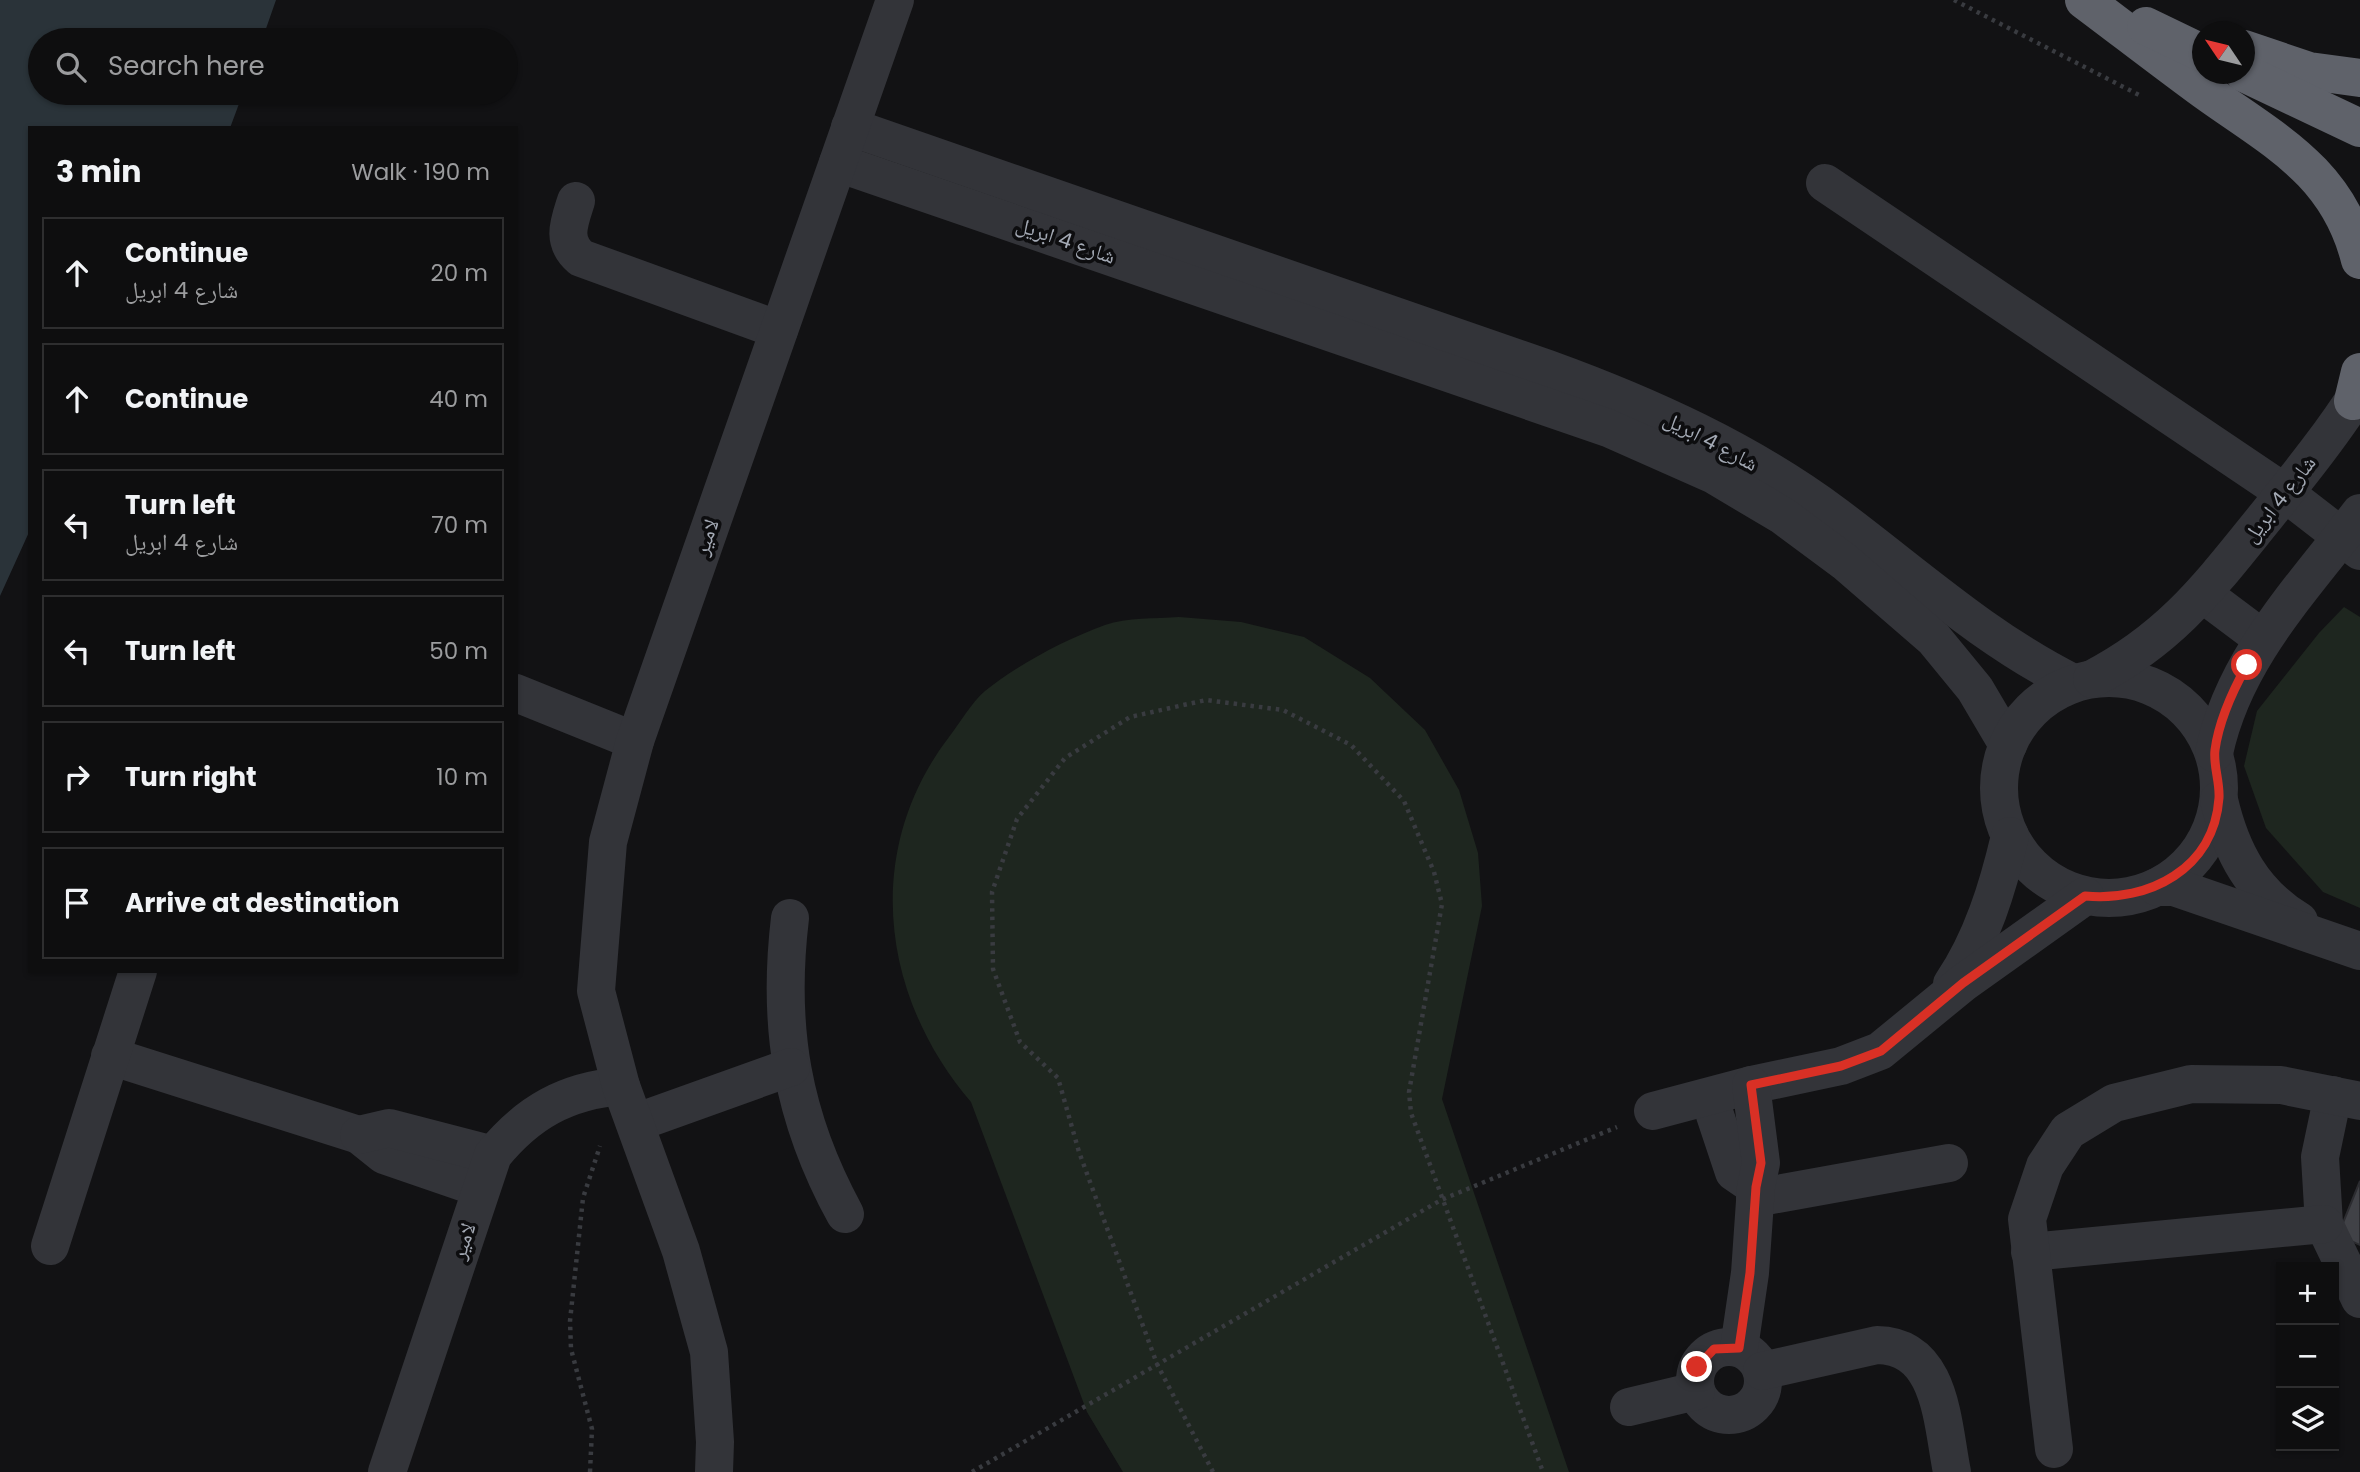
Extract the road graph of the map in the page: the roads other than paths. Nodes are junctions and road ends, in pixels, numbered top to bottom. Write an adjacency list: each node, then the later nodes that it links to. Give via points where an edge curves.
1 (895, 0): 11 (street, لامير)
2 (2084, 0): 14 (highway, via 2280,142 2311,170 2336,204)
3 (2091, 0): 6 (highway)
4 (2097, 0): 5 (highway)
5 (2192, 31)
6 (2192, 48)
7 (2255, 52): 9 (highway, via 2309,71)
8 (2255, 78): 10 (highway)
9 (2360, 78)
10 (2360, 128)
11 (844, 145): 15 (street, لامير); 18 (street, شارع 4 ابريل, via 1299,301 1662,449 1749,495)
12 (1825, 183): 17 (street)
13 (576, 201): 15 (street, via 567,234 581,258)
14 (2360, 260)
15 (779, 330): 24 (street, لامير)
16 (2358, 387): 17 (street, شارع 4 ابريل)
17 (2285, 493): 19 (street); 20 (street, شارع 4 ابريل)
18 (1825, 527): 22 (street, شارع 4 ابريل, via 2017,653); 25 (street, شارع 4 ابريل, via 1934,639 1975,689)
19 (2354, 534): 21 (street)
20 (2203, 594): 21 (street); 22 (street, شارع 4 ابريل, via 2152,643)
21 (2263, 639): 26 (street, via 2232,693)
22 (2082, 681): 25 (street, via 2034,708); 26 (street, via 2134,680 2156,687 2199,723)
23 (518, 694): 24 (street)
24 (635, 740): 38 (street, لامير, via 608,842 596,991)
25 (2008, 746): 28 (street, via 1999,791)
26 (2214, 753): 27 (street)
27 (2219, 800): 29 (street, via 2199,852); 32 (street, via 2234,852 2264,895)
28 (2010, 836): 30 (street, via 2028,863 2054,884); 34 (street, via 1978,938 1943,996)
29 (2157, 887): 30 (street, via 2122,897); 32 (street, via 2174,887)
30 (2085, 896): 34 (street)
31 (790, 918): 36 (street, via 784,993)
32 (2346, 946)
33 (137, 973): 35 (street)
34 (1920, 1019): 37 (street, via 1881,1051 1841,1066)
35 (110, 1056): 44 (street, via 359,1135 389,1128); 48 (street)
36 (790, 1067): 42 (street); 46 (street, via 811,1143)
37 (1751, 1085): 39 (street); 45 (street, via 1761,1155)
38 (621, 1086): 42 (street, لامير); 44 (street, لامير, via 590,1089 544,1108 513,1132)
39 (1709, 1097): 41 (street); 45 (street, via 1734,1172)
40 (2346, 1098): 47 (street, via 2320,1157); 49 (street, via 2281,1085 2191,1084 2114,1102 2068,1131 2045,1166 2026,1219)
41 (1653, 1111)
42 (635, 1123): 56 (street, لامير, via 681,1251 709,1352)
43 (1949, 1163): 45 (street)
44 (487, 1172): 55 (street, لامير)
45 (1756, 1192): 51 (street)
46 (845, 1214)
47 (2324, 1224): 49 (street); 50 (street)
48 (50, 1246)
49 (2030, 1252): 54 (street)
50 (2360, 1299)
51 (1750, 1359): 52 (street, via 1714,1349 1697,1367); 52 (street, via 1759,1397 1739,1414 1713,1412 1702,1404); 57 (street, via 1877,1345 1912,1354 1930,1375)
52 (1696, 1391): 53 (street)
53 (1629, 1407)
54 (2054, 1449)
55 (387, 1472)
56 (714, 1472)
57 (1952, 1472)

